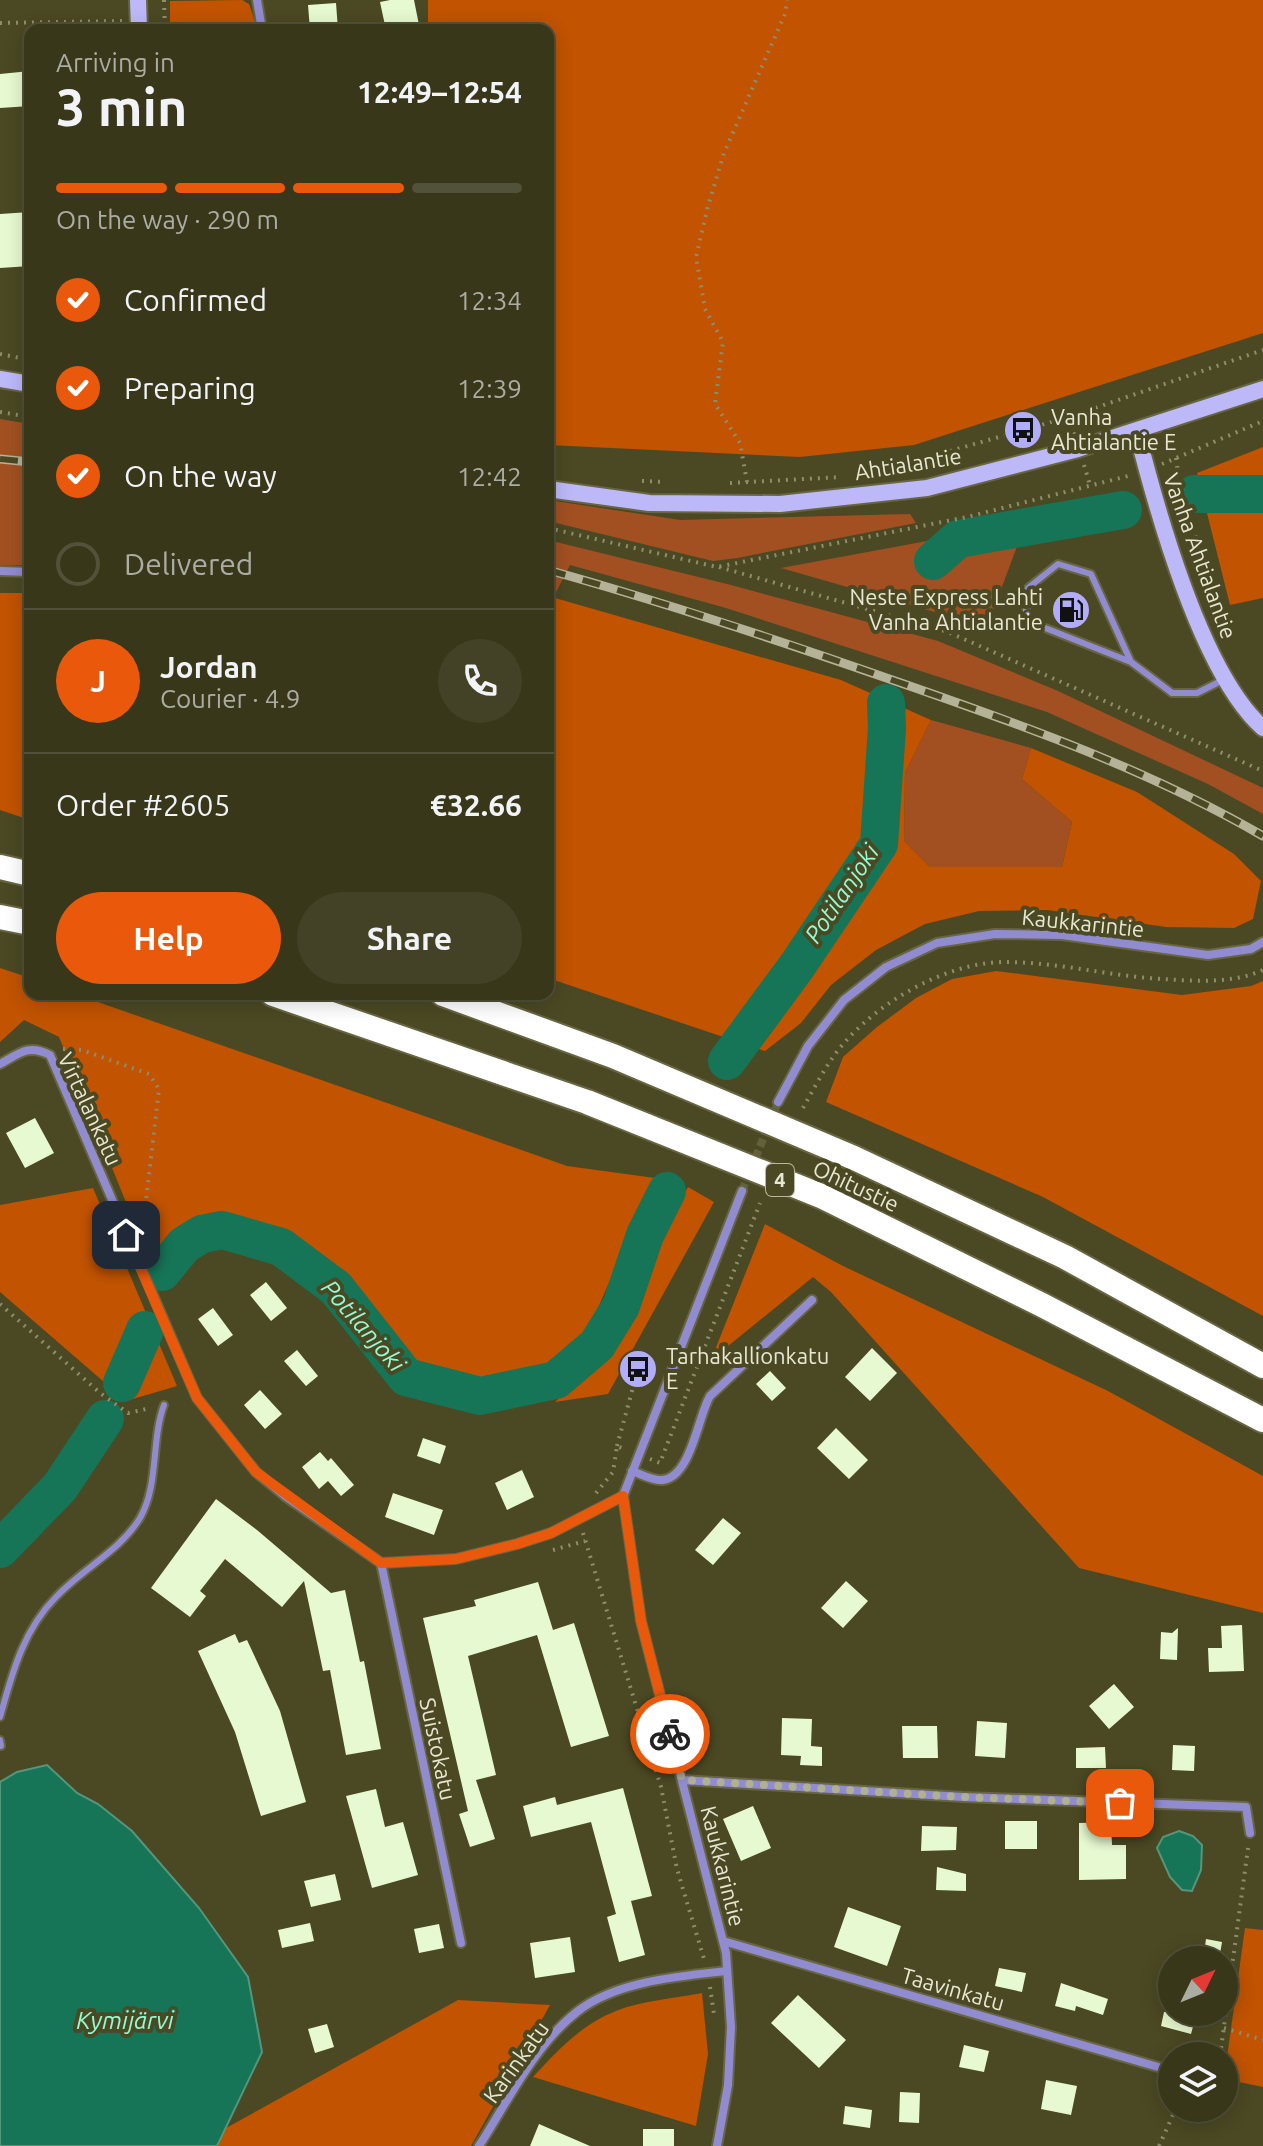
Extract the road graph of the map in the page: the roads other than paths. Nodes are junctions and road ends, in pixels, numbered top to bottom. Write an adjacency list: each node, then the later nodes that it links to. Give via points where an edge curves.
1 (138, 0): 3 (main road)
2 (257, 0): 4 (street)
3 (139, 24)
4 (261, 24)
5 (0, 379): 6 (main road)
6 (24, 383)
7 (1263, 389): 8 (main road, Ahtialantie)
8 (1137, 432): 9 (main road, Ahtialantie, via 927,488 780,504 649,503); 13 (main road, Vanha Ahtialantie, via 1178,568)
9 (554, 490)
10 (0, 571): 11 (street)
11 (24, 572)
12 (1131, 662): 12 (lane, via 1025,620 1028,588 1058,564 1091,574); 13 (lane, via 1172,693 1197,693)
13 (1225, 679): 14 (main road, Vanha Ahtialantie)
14 (1263, 728)
15 (0, 867): 16 (highway)
16 (24, 873)
17 (0, 917): 18 (highway)
18 (24, 922)
19 (1263, 942): 23 (street, Kaukkarintie, via 1251,949 1208,955 1062,935 995,934 937,943 886,967 844,1000 808,1046)
20 (290, 1000): 28 (highway, Ohitustie / 4, via 587,1102 821,1196)
21 (459, 1000): 26 (highway, Ohitustie / 4, via 613,1056 854,1158 1065,1257)
22 (0, 1064): 31 (street, Virtalankatu, via 24,1051 50,1055 197,1398 256,1472)
23 (778, 1102)
24 (742, 1191): 29 (street, Kaukkarintie)
25 (812, 1300): 29 (street, via 710,1396 691,1448 672,1477 661,1480)
26 (1263, 1366)
27 (164, 1405): 32 (lane, via 142,1515 125,1540 55,1597 33,1627 19,1652)
28 (1263, 1420)
29 (632, 1471): 30 (street, Kaukkarintie)
30 (623, 1496): 31 (street, via 551,1533 517,1544 456,1559); 35 (street, Kaukkarintie, via 641,1621)
31 (381, 1563): 38 (street, Suistokatu)
32 (0, 1717)
33 (0, 1740): 34 (lane)
34 (1, 1746)
35 (682, 1780): 36 (street, via 1246,1807); 37 (street, Kaukkarintie)
36 (1250, 1833)
37 (723, 1941): 39 (street, Kaukkarintie); 40 (street, Taavinkatu)
38 (461, 1943)
39 (727, 1971): 41 (street, Karinkatu, via 637,1985 579,2010 549,2041); 42 (street, Kaukkarintie, via 728,2085)
40 (1158, 2067)
41 (479, 2146)
42 (717, 2146)

